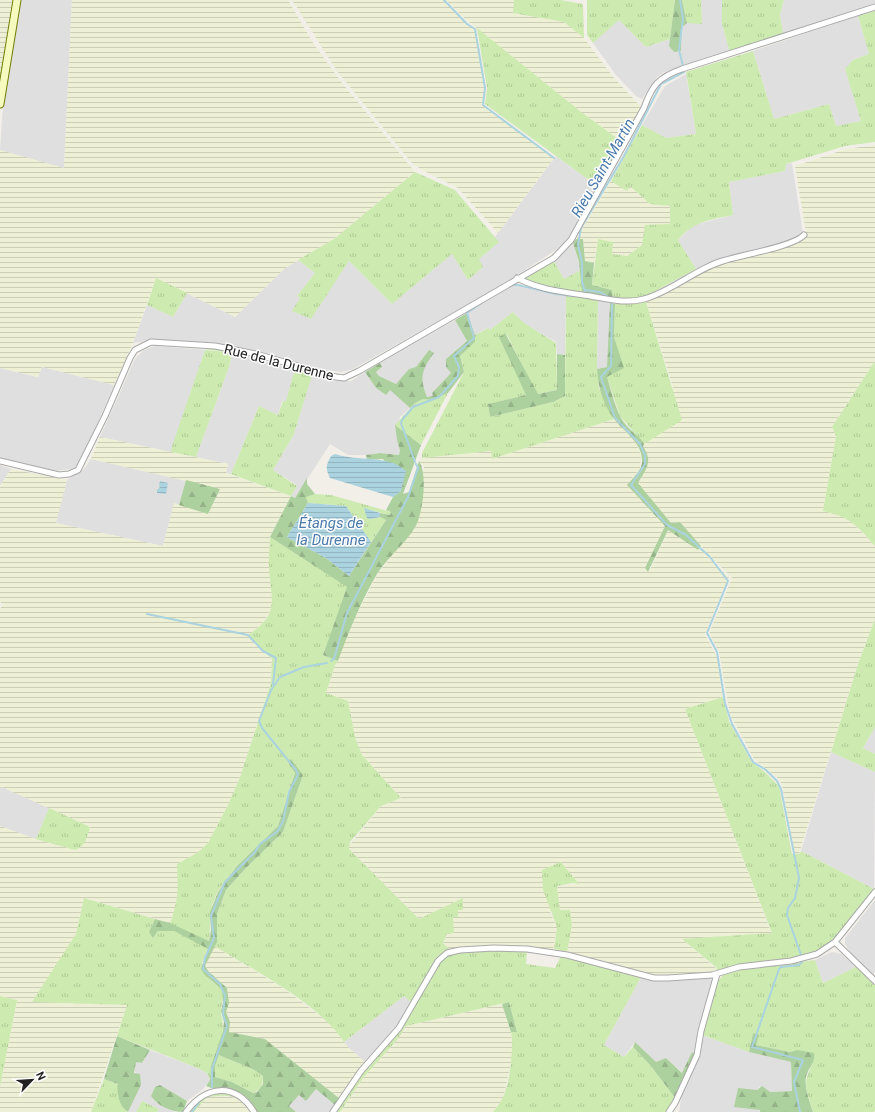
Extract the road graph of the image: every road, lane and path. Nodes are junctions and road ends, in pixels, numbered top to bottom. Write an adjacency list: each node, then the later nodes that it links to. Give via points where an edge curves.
1 (17, 0): 3 (street)
2 (875, 7): 5 (street, Rue de la Durenne, via 682,69 662,78 656,84 571,240 554,258)
3 (0, 104)
4 (804, 235): 5 (street, via 790,243 707,266 644,299 604,300 554,292)
5 (516, 278): 6 (street, Rue de la Durenne, via 344,378 256,354 215,346 151,342 135,350 130,358 78,470 60,475)
6 (0, 461)
7 (875, 892): 8 (street)
8 (835, 942): 9 (street, via 824,951 805,958 739,967); 10 (street)
9 (717, 974): 11 (street, via 697,1055); 14 (street, via 654,978 567,955 527,949 489,948 450,952 438,961 399,1028 361,1071)
10 (875, 981)
11 (671, 1111)
12 (186, 1112): 13 (street, via 194,1101 207,1093 225,1091 236,1094 246,1101)
13 (254, 1112)
14 (333, 1112)

